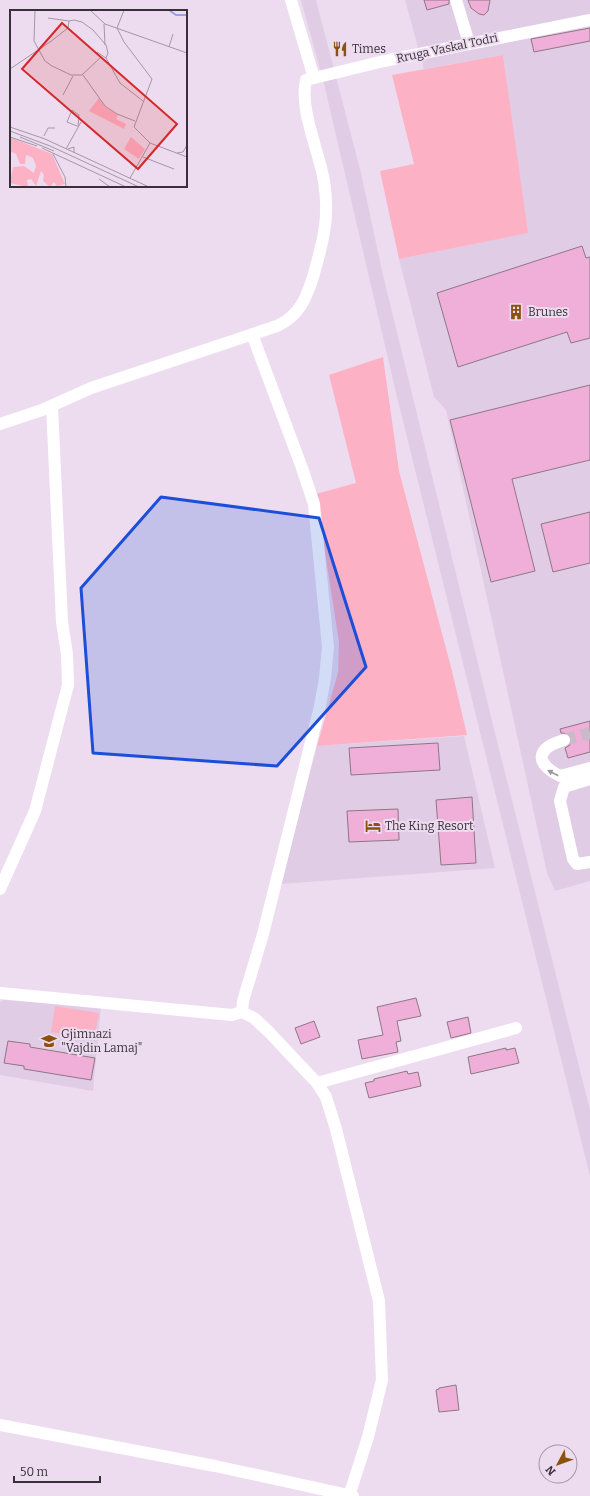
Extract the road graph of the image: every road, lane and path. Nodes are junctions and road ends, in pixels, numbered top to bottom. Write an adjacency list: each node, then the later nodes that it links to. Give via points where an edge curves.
1 (291, 0): 5 (street)
2 (456, 0): 4 (street)
3 (590, 20): 4 (street, Rruga Vaskal Todri)
4 (469, 43): 5 (street, Rruga Vaskal Todri)
5 (314, 78): 6 (street, via 306,80 304,98 326,192 327,217 322,246 309,290 298,311 284,323)
6 (252, 334): 7 (street, via 91,388); 15 (street, via 314,504 328,647 320,706)
7 (52, 406): 8 (street); 13 (street, via 62,622 68,654 68,686 35,811)
8 (0, 424)
9 (564, 740): 10 (street, one-way to 9, via 560,776 546,770 542,760 543,752 552,743)
10 (590, 768)
11 (590, 779): 12 (street, via 564,787 560,802 573,859 577,864)
12 (590, 862)
13 (0, 889)
14 (0, 993): 15 (street, via 232,1015)
15 (242, 1012): 17 (street, via 254,1018 268,1031)
16 (516, 1028): 17 (street)
17 (317, 1083): 19 (street, via 326,1097 336,1129 379,1301 382,1380)
18 (0, 1425): 19 (street, via 214,1466)
19 (351, 1496)

